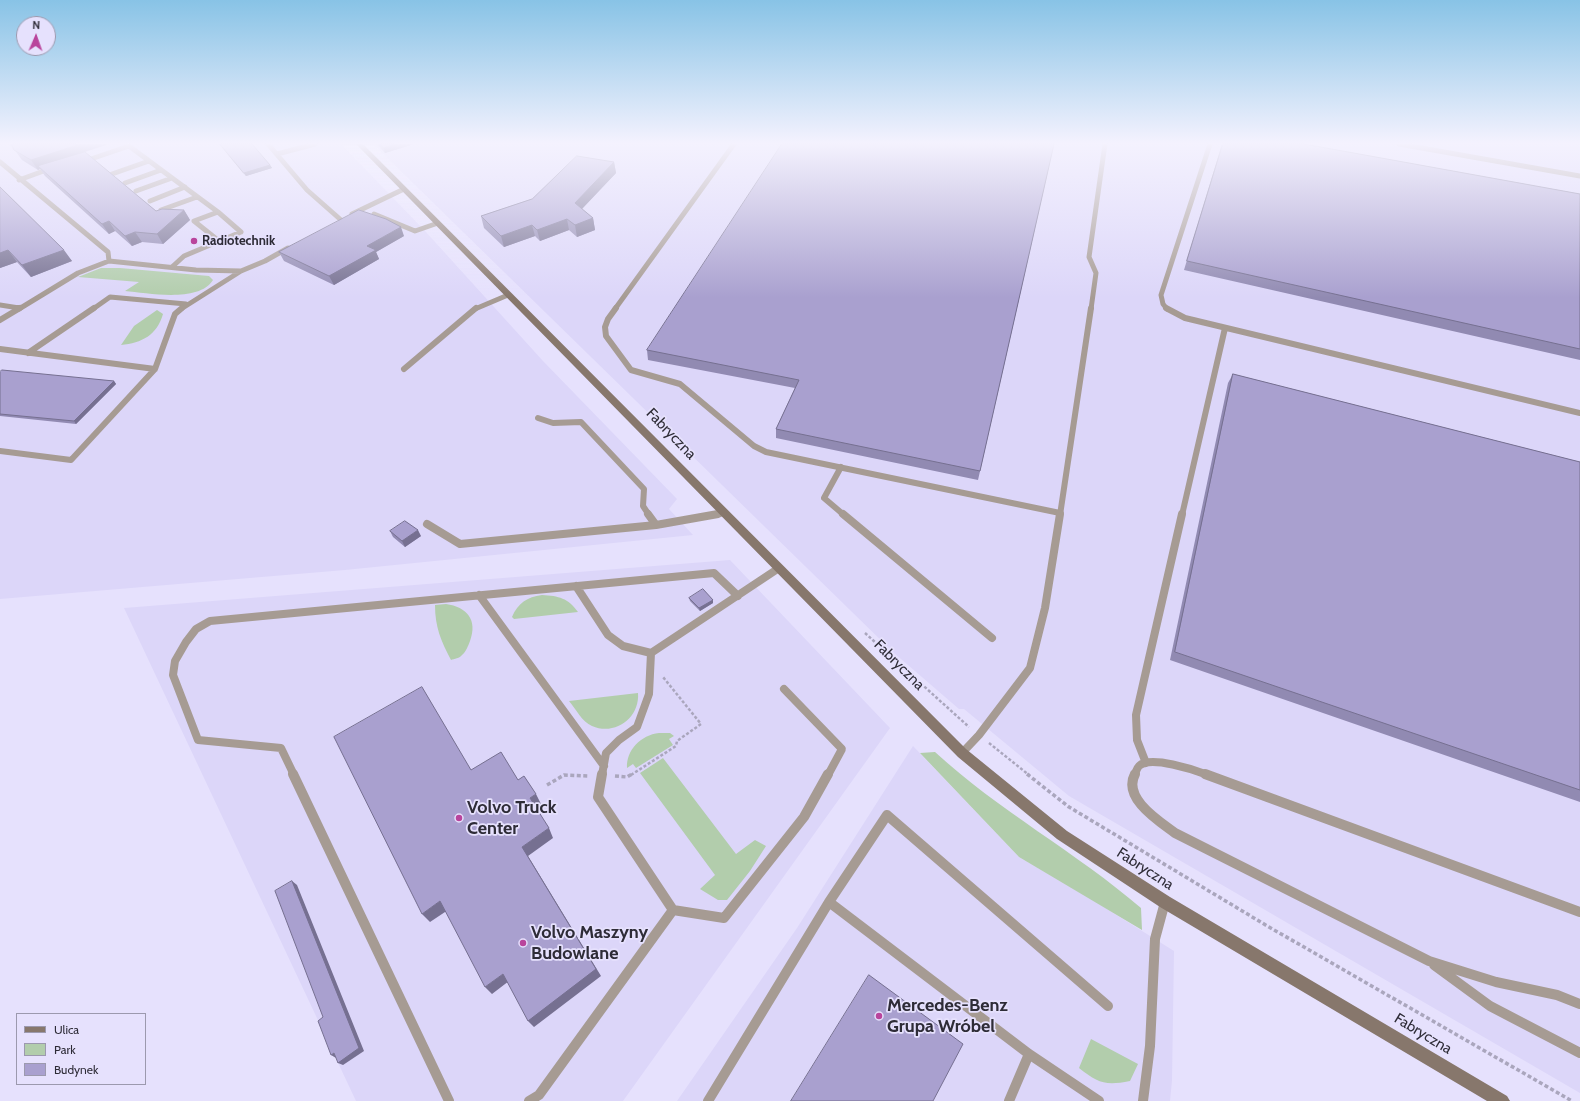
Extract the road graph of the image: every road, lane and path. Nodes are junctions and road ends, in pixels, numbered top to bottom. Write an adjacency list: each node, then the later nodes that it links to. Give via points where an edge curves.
1 (38, 195): 19 (lane, via 108,252)
2 (165, 195): 10 (lane)
3 (313, 195): 14 (lane)
4 (391, 195): 14 (lane)
5 (410, 195): 15 (main road, Fabryczna)
6 (697, 195): 35 (lane, via 608,319 605,333 608,340 631,370 680,384 757,448)
7 (1097, 195): 37 (lane, via 1089,257 1096,273)
8 (1194, 195): 27 (lane, via 1161,298 1163,306 1172,313)
9 (197, 197): 11 (lane); 12 (lane)
10 (150, 201)
11 (161, 210)
12 (218, 212): 17 (lane, via 242,232); 17 (lane, via 194,221)
13 (374, 214): 15 (lane, via 415,231)
14 (341, 220): 16 (lane)
15 (438, 223): 22 (main road, Fabryczna)
16 (334, 224)
17 (219, 242): 20 (lane, via 184,256)
18 (293, 246): 21 (lane)
19 (109, 261): 20 (lane); 25 (lane, via 78,273)
20 (172, 267): 21 (lane)
21 (241, 271): 23 (lane)
22 (508, 295): 31 (lane, via 478,306); 36 (main road, Fabryczna)
23 (186, 304): 29 (lane, via 110,297); 30 (lane, via 175,314)
24 (0, 305): 25 (lane)
25 (19, 308): 26 (lane)
26 (0, 320)
27 (1225, 328): 32 (lane); 50 (lane, via 1136,715 1134,729 1137,744)
28 (0, 349): 29 (lane)
29 (28, 353): 30 (lane)
30 (155, 369): 34 (lane, via 72,460)
31 (404, 369)
32 (1580, 413)
33 (538, 418): 39 (lane, via 552,423 581,422 644,489 643,506)
34 (0, 451)
35 (841, 467): 37 (lane); 45 (lane, via 824,498)
36 (724, 512): 39 (lane); 40 (main road, Fabryczna)
37 (1060, 513): 48 (lane, via 1045,608 1030,668)
38 (427, 524): 39 (lane, via 460,544)
39 (656, 525)
40 (779, 568): 43 (lane); 49 (main road, Fabryczna)
41 (576, 586): 42 (lane); 43 (lane, via 714,573); 46 (lane, via 608,634 623,646)
42 (479, 595): 51 (lane); 61 (lane, via 210,621 196,629 186,642 175,662 173,675 198,740 281,748)
43 (738, 596): 46 (lane)
44 (859, 627): 48 (path, via 951,713)
45 (992, 638)
46 (651, 653): 51 (lane, via 649,694 637,727 606,753)
47 (784, 689): 54 (lane, via 842,749 804,817 724,918)
48 (979, 735): 49 (lane); 68 (path, via 1069,807 1269,927)
49 (962, 752): 53 (main road, Fabryczna, via 1062,835)
50 (1146, 763): 55 (lane, via 1170,763 1196,770); 56 (lane, via 1139,766 1132,779 1135,796 1146,811 1175,833)
51 (604, 766): 54 (lane, via 598,797)
52 (829, 902): 58 (lane, via 887,815); 60 (lane); 63 (lane)
53 (1165, 902): 66 (lane, via 1155,939 1150,1046); 67 (main road, Fabryczna)
54 (673, 910): 62 (lane, via 539,1095)
55 (1580, 912)
56 (1429, 961): 57 (lane, via 1496,982 1557,995); 59 (lane, via 1490,1006)
57 (1580, 1004)
58 (1108, 1006)
59 (1580, 1053)
60 (1028, 1054): 64 (lane); 65 (lane)
61 (449, 1101)
62 (529, 1101)
63 (708, 1101)
64 (1009, 1101)
65 (1098, 1101)
66 (1143, 1101)
67 (1502, 1101)
68 (1572, 1101)

